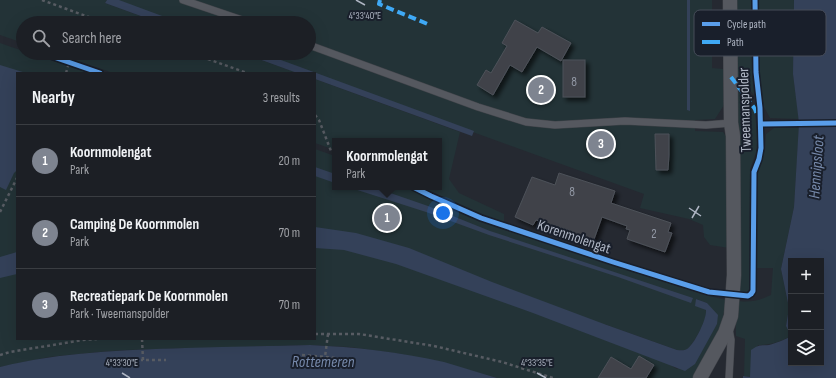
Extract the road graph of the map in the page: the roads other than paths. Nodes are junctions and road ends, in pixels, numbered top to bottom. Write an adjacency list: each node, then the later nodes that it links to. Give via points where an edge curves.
1 (183, 0): 4 (lane)
2 (730, 0): 3 (street, Tweemanspolder)
3 (730, 10)
4 (230, 16)
5 (316, 48): 7 (lane, via 526,122 555,125 624,121 706,125)
6 (730, 56): 7 (street, Tweemanspolder)
7 (731, 123): 8 (street, Tweemanspolder, via 734,275)
8 (728, 325): 9 (street, Tweemanspolder); 10 (lane, via 731,340)
9 (700, 378)
10 (730, 378)

